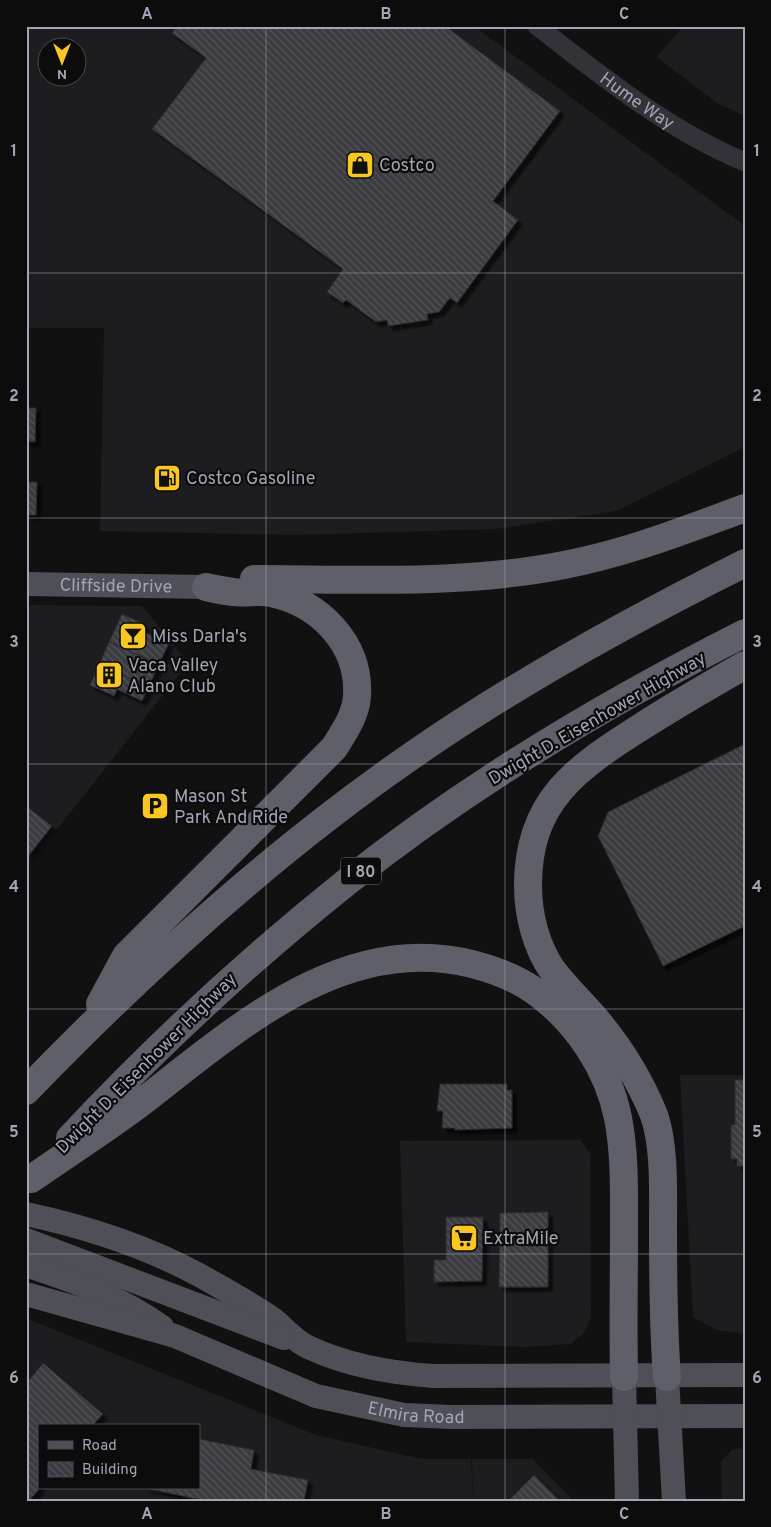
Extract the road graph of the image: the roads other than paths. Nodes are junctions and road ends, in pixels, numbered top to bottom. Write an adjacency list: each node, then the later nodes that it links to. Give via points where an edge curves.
1 (537, 26): 2 (street, Hume Way, via 639,102 722,152)
2 (745, 162)
3 (745, 508): 6 (highway, via 650,544 563,566 439,579 231,579)
4 (745, 563): 9 (highway, via 585,646 409,757 231,895)
5 (26, 584): 6 (main road, Cliffside Drive)
6 (206, 587): 9 (highway, via 233,593 270,593 293,600 324,618 341,637 353,663 357,696 349,723 334,748 126,956)
7 (745, 634): 11 (highway, Dwight D. Eisenhower Highway / I 80, via 567,731 448,808 349,880 240,970 168,1036)
8 (745, 665): 20 (highway, via 596,756 567,780 545,810 534,838 528,869 528,898 539,946 552,970 615,1042 639,1081 655,1117 662,1188 663,1326)
9 (87, 1029): 10 (highway)
10 (26, 1091)
11 (29, 1182): 19 (highway, via 237,1030 317,981 348,968 395,958 456,960 495,970 526,985 562,1013 606,1079 618,1118 623,1162)
12 (26, 1214): 17 (main road, Elmira Road, via 119,1239 199,1276 270,1317)
13 (26, 1240): 17 (main road, Elmira Road)
14 (26, 1265): 16 (main road, Elmira Road, via 89,1286 139,1310)
15 (26, 1294): 16 (main road, Elmira Road)
16 (175, 1336): 22 (main road, Elmira Road, via 316,1396 404,1415)
17 (307, 1347): 19 (main road, Elmira Road, via 389,1372 434,1376)
18 (745, 1375): 20 (main road, Elmira Road)
19 (624, 1377): 20 (main road, Elmira Road); 22 (main road)
20 (667, 1377): 23 (main road)
21 (745, 1416): 23 (main road, Elmira Road)
22 (625, 1417): 23 (main road, Elmira Road); 24 (main road)
23 (670, 1417): 25 (main road)
24 (627, 1501)
25 (674, 1501)

